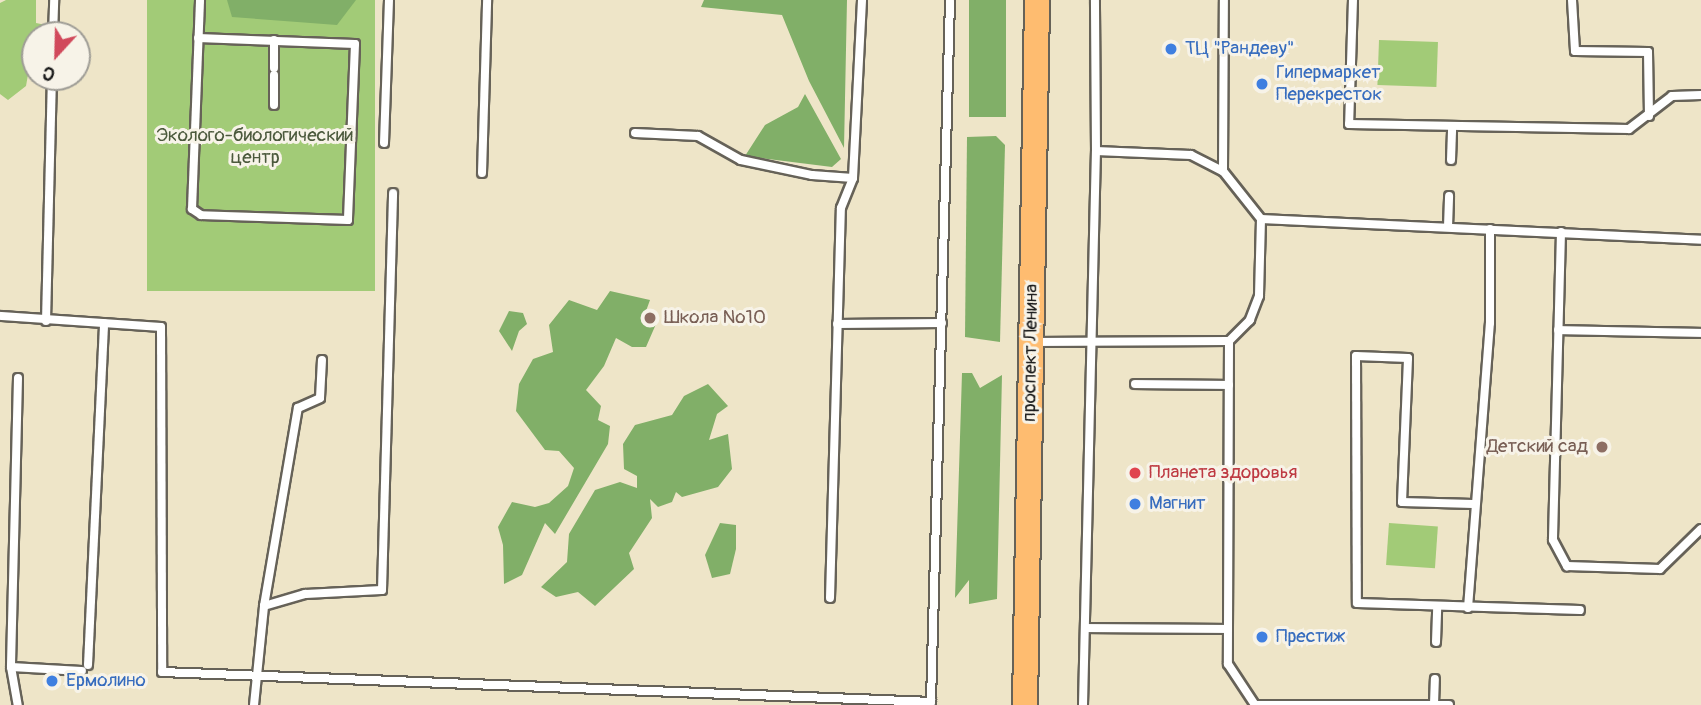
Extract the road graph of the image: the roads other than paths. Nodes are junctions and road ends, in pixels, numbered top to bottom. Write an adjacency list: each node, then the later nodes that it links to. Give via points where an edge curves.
1 (54, 0): 12 (lane)
2 (200, 0): 13 (lane)
3 (389, 0): 21 (lane)
4 (487, 0): 25 (lane)
5 (862, 0): 26 (lane)
6 (950, 0): 37 (lane)
7 (1037, 0): 42 (main road, проспект Ленина)
8 (1094, 0): 22 (lane)
9 (1224, 0): 24 (lane)
10 (1353, 0): 19 (lane, via 1349,124)
11 (1572, 0): 18 (lane, via 1575,51 1648,52)
12 (53, 21)
13 (198, 38): 14 (lane); 14 (lane, via 195,212 346,221 356,45)
14 (274, 40): 17 (lane)
15 (52, 91): 35 (lane)
16 (1701, 95): 18 (lane, via 1672,96)
17 (274, 105)
18 (1649, 117): 19 (lane, via 1629,129)
19 (1452, 127): 23 (lane)
20 (635, 133): 26 (lane, via 698,136 741,160 812,175)
21 (383, 143)
22 (1096, 152): 24 (lane, via 1191,155); 43 (lane)
23 (1451, 160)
24 (1223, 171): 29 (lane)
25 (482, 173)
26 (853, 178): 38 (lane, via 841,208)
27 (393, 193): 51 (lane, via 382,590 305,594)
28 (1449, 196): 30 (lane)
29 (1261, 219): 30 (lane); 41 (lane, via 1259,296 1250,320)
30 (1448, 227): 31 (lane)
31 (1490, 229): 32 (lane); 48 (lane, via 1490,323)
32 (1562, 232): 33 (lane); 39 (lane)
33 (1701, 240)
34 (0, 316): 35 (lane)
35 (46, 321): 36 (lane)
36 (104, 323): 58 (lane, via 85,668); 59 (lane, via 161,327 162,672)
37 (942, 323): 38 (lane); 59 (lane, via 931,702)
38 (837, 324): 50 (lane)
39 (1558, 330): 40 (lane); 49 (lane, via 1553,540 1567,566 1660,569)
40 (1701, 333)
41 (1229, 341): 43 (lane); 47 (lane)
42 (1032, 342): 43 (lane); 64 (main road, проспект Ленина)
43 (1091, 342): 55 (lane)
44 (322, 360): 51 (lane, via 320,398 298,408)
45 (18, 378): 58 (lane)
46 (1135, 384): 47 (lane)
47 (1229, 385): 56 (lane)
48 (1473, 504): 52 (lane, via 1402,502 1408,358 1356,356 1357,603); 53 (lane)
49 (1701, 529)
50 (830, 598)
51 (264, 606): 59 (lane)
52 (1437, 606): 53 (lane); 57 (lane)
53 (1468, 608): 54 (lane)
54 (1580, 610)
55 (1086, 628): 56 (lane); 65 (lane)
56 (1228, 629): 66 (lane, via 1228,664)
57 (1436, 642)
58 (12, 667): 62 (lane)
59 (256, 676): 63 (lane)
60 (1435, 679): 67 (lane)
61 (1353, 704): 66 (lane); 67 (lane)
62 (18, 705)
63 (254, 705)
64 (1025, 705)
65 (1083, 705)
66 (1255, 705)
67 (1434, 705): 68 (lane)
68 (1449, 705)

